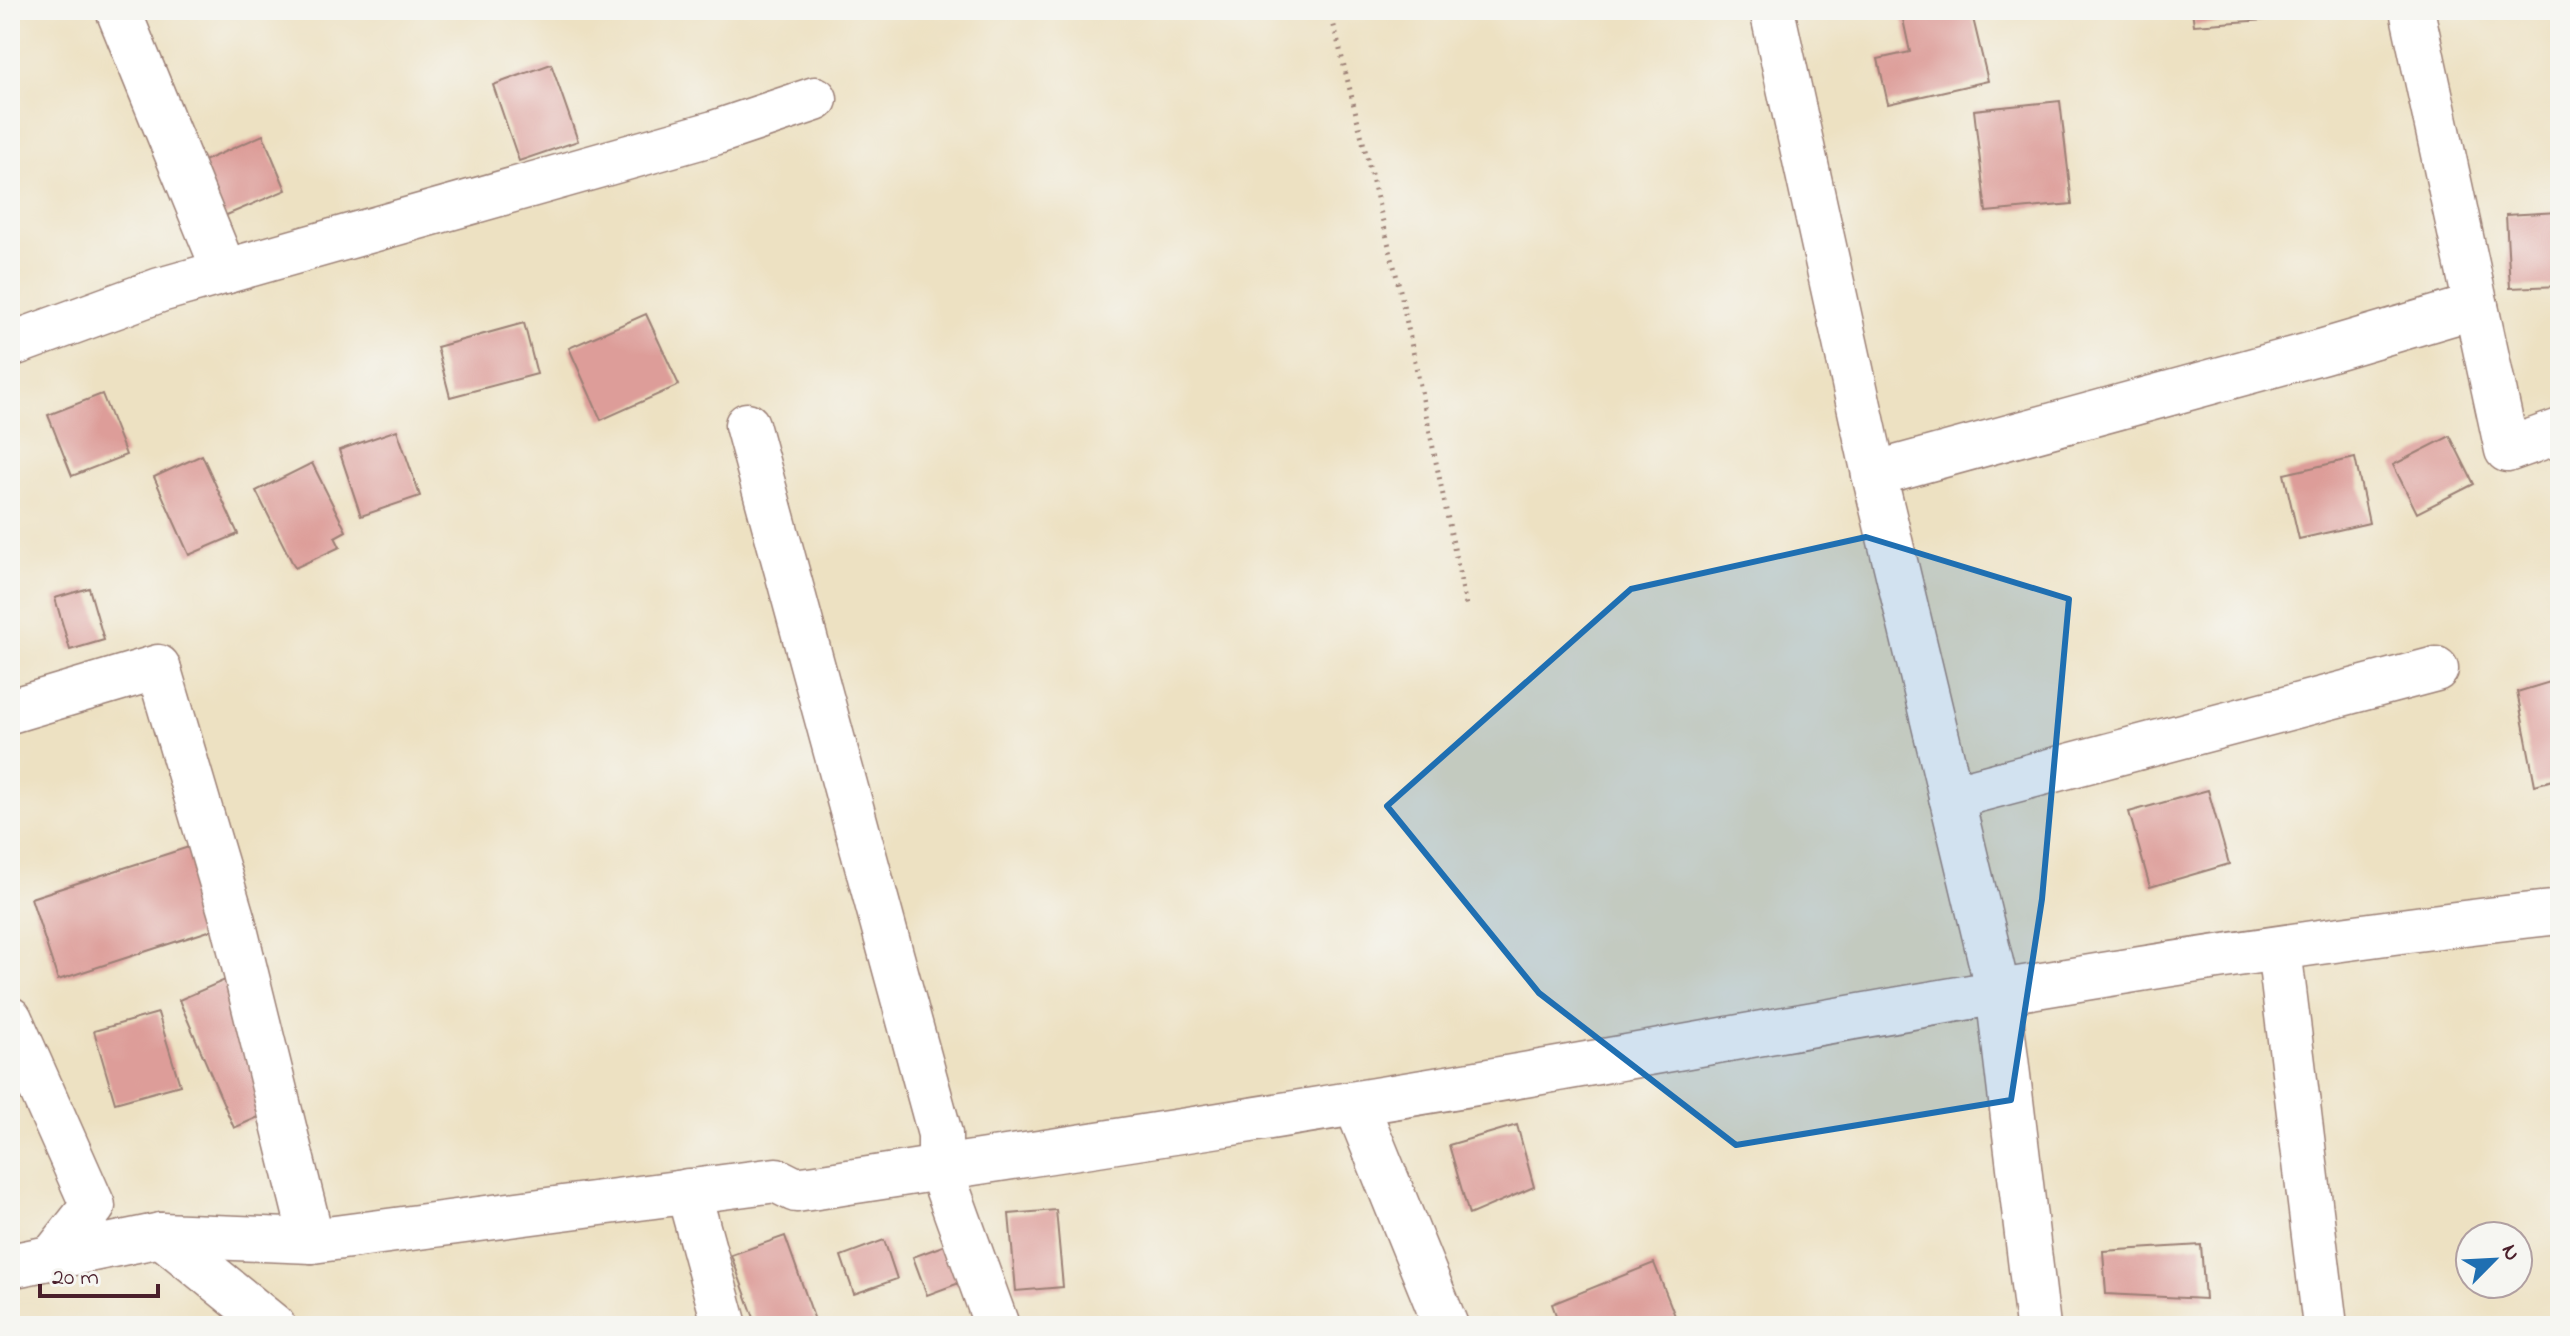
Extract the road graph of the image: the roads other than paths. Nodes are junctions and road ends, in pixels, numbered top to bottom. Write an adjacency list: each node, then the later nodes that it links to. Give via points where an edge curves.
1 (118, 10): 5 (street)
2 (1772, 10): 10 (street)
3 (2412, 10): 6 (street)
4 (815, 99): 5 (street, via 714,133)
5 (225, 272): 7 (street)
6 (2476, 306): 9 (street, via 2507,450); 10 (street)
7 (10, 345)
8 (747, 425): 19 (street, via 940,1134)
9 (2560, 431)
10 (1874, 474): 13 (street)
11 (2436, 669): 13 (street)
12 (10, 711): 22 (street, via 158,667 233,921)
13 (1951, 797): 16 (street)
14 (2560, 912): 15 (street)
15 (2279, 949): 16 (street); 30 (street)
16 (1998, 992): 18 (street); 29 (street)
17 (10, 1019): 23 (street, via 93,1206)
18 (1356, 1104): 19 (street); 28 (street)
19 (940, 1168): 20 (street, via 796,1190 776,1180); 27 (street)
20 (688, 1191): 22 (street); 26 (street)
21 (161, 1235): 22 (street); 23 (street); 25 (street)
22 (312, 1241)
23 (52, 1258): 24 (street)
24 (10, 1266)
25 (273, 1326)
26 (725, 1326)
27 (997, 1326)
28 (1446, 1326)
29 (2038, 1326)
30 (2325, 1326)

